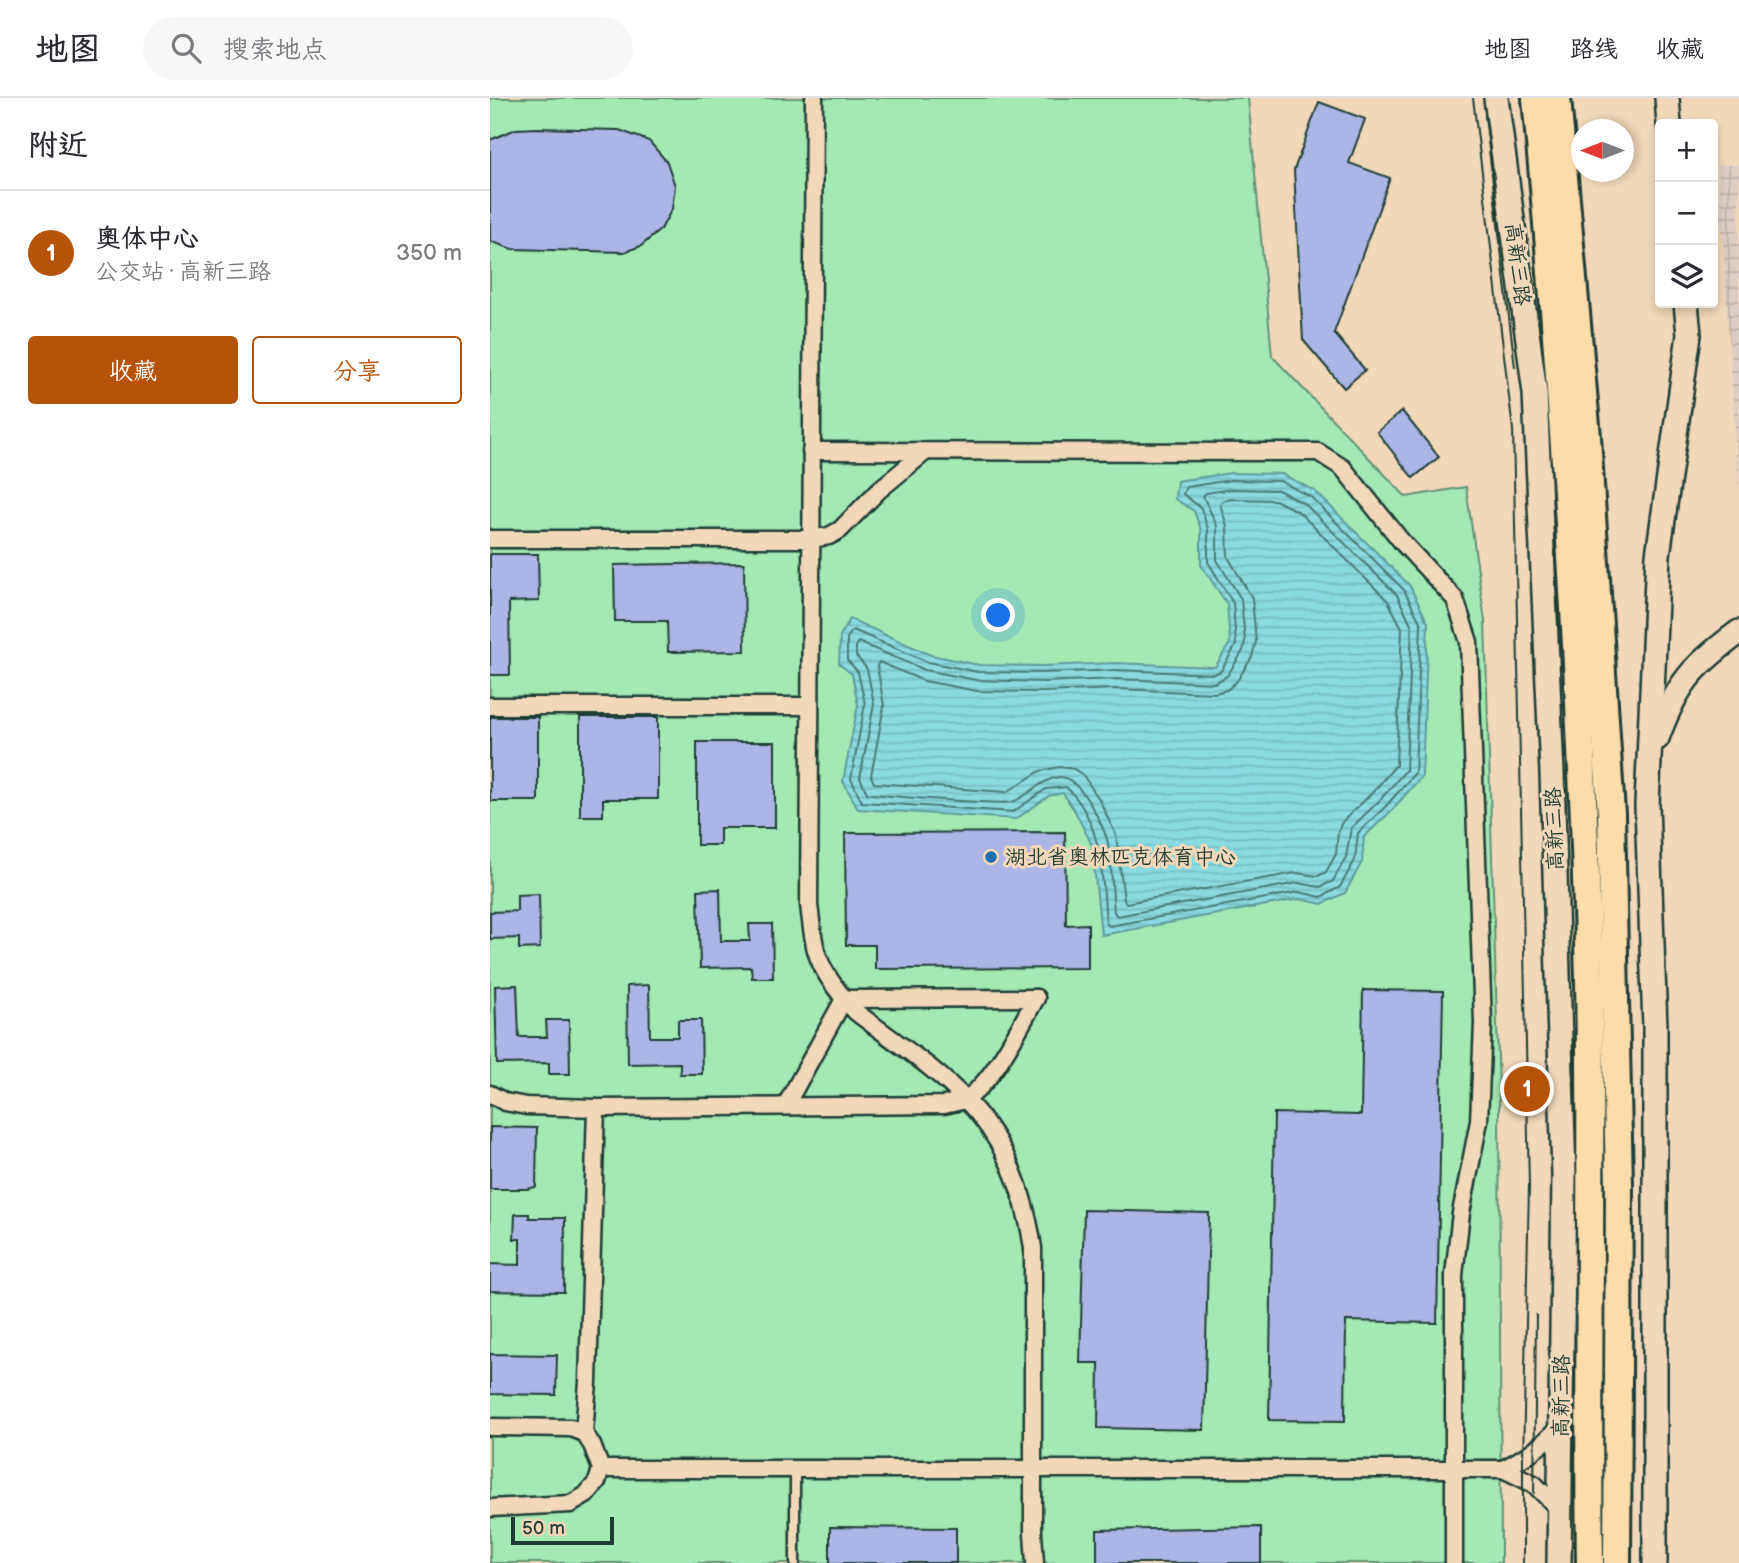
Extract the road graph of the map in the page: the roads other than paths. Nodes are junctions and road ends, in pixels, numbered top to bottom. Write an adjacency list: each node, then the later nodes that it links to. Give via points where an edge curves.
1 (814, 98): 8 (street)
2 (1496, 98): 21 (main road, 高新三路, via 1535,406 1564,1175)
3 (1536, 98): 35 (highway, 高新三路, via 1565,438 1585,816 1591,1186)
4 (1558, 98): 36 (highway, via 1589,465 1611,814 1619,1185)
5 (1667, 98): 6 (main road)
6 (1669, 119)
7 (1686, 308): 15 (main road, via 1689,335 1658,555)
8 (811, 451): 9 (street); 11 (street)
9 (925, 452): 11 (street, via 840,530); 27 (street, via 1318,452 1343,468 1455,599 1469,642 1483,1023 1479,1121 1454,1275)
10 (490, 539): 11 (street)
11 (811, 539): 14 (street)
12 (1739, 632): 15 (main road, via 1684,680 1668,707)
13 (490, 706): 14 (street)
14 (810, 706): 16 (street, via 809,905 816,952)
15 (1649, 761): 37 (main road, via 1655,1027)
16 (844, 999): 18 (street); 18 (street, via 1036,998 1003,1055); 19 (street)
17 (490, 1094): 20 (street, via 526,1106)
18 (965, 1099): 19 (street, via 944,1105); 26 (street, via 1000,1146 1028,1212 1033,1248)
19 (786, 1105): 20 (street)
20 (596, 1108): 23 (street)
21 (1560, 1426): 28 (street, via 1541,1446); 30 (main road, 高新三路)
22 (490, 1427): 23 (street, via 571,1428)
23 (584, 1433): 24 (street)
24 (601, 1469): 25 (street); 29 (street, via 586,1495 571,1504)
25 (795, 1469): 26 (street); 31 (lane)
26 (1033, 1469): 27 (street); 32 (street)
27 (1454, 1469): 28 (street); 33 (street)
28 (1503, 1469): 30 (street, via 1534,1484)
29 (490, 1508)
30 (1559, 1508): 34 (main road, 高新三路)
31 (794, 1563)
32 (1035, 1563)
33 (1454, 1563)
34 (1559, 1563)
35 (1590, 1563)
36 (1617, 1563)
37 (1655, 1563)

